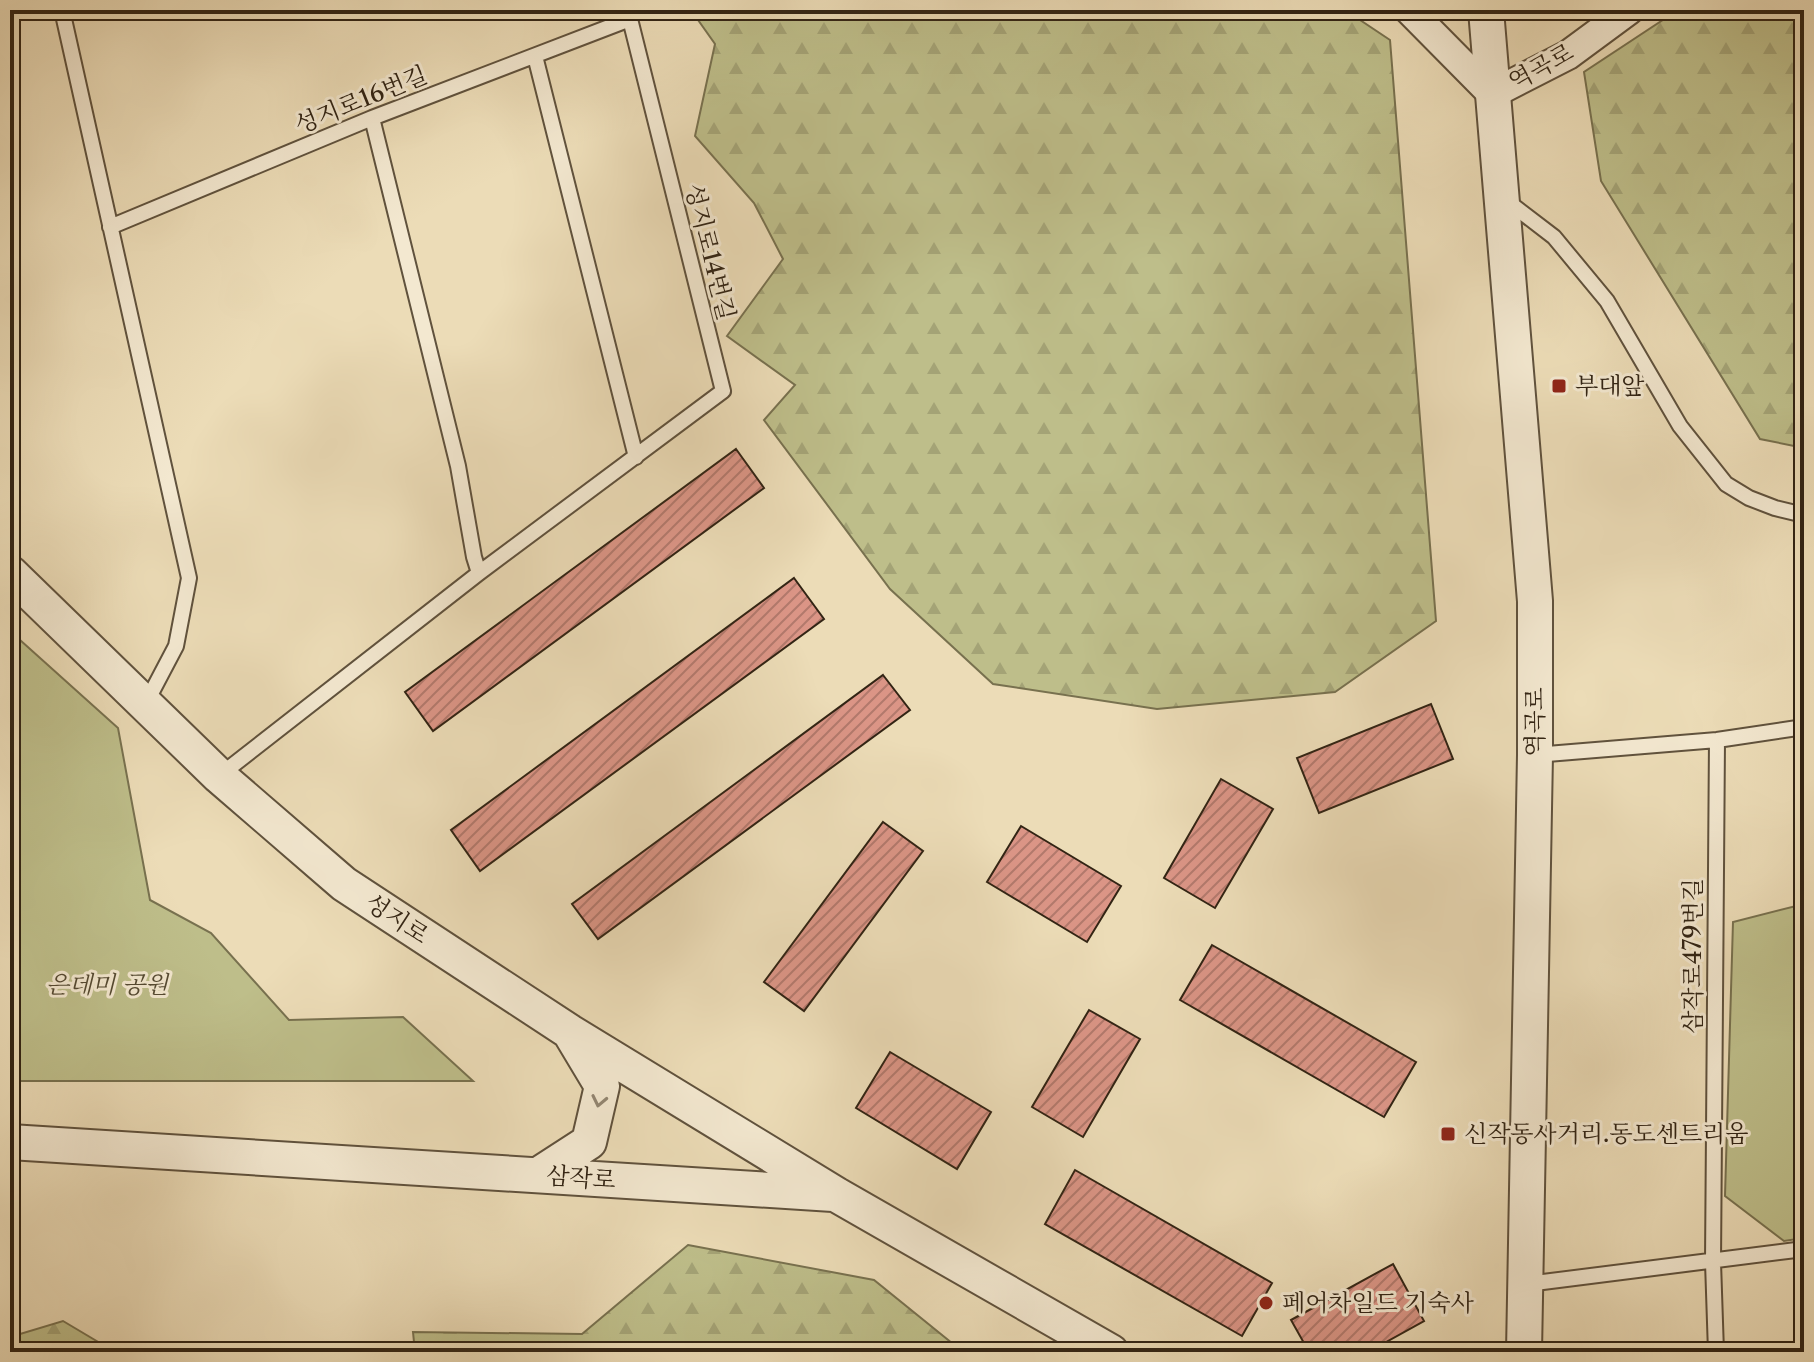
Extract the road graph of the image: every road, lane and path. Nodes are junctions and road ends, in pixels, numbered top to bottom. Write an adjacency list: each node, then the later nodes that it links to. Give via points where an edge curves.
1 (62, 10): 10 (lane)
2 (1409, 10): 7 (street, 역곡로)
3 (1486, 10): 7 (street, 역곡로)
4 (1629, 10): 7 (street, 역곡로, via 1568,55)
5 (630, 19): 6 (lane, 성지로16번길); 11 (lane, 성지로14번길, via 723,391)
6 (535, 56): 8 (lane, 성지로16번길); 11 (lane)
7 (1492, 94): 9 (street, 역곡로)
8 (372, 118): 10 (lane, 성지로16번길); 14 (lane, via 458,466)
9 (1500, 196): 12 (lane, via 1554,237 1607,301 1680,426 1726,484 1749,498); 18 (street, 역곡로, via 1535,601)
10 (110, 227): 15 (lane, via 189,578 176,646)
11 (636, 457): 14 (lane, 성지로14번길)
12 (1804, 515)
13 (10, 573): 15 (street, 성지로)
14 (479, 573): 19 (lane, 성지로14번길)
15 (145, 705): 19 (street, 성지로)
16 (1804, 727): 17 (lane)
17 (1717, 740): 18 (lane); 25 (lane, 삼작로479번길)
18 (1535, 755): 26 (street, 역곡로)
19 (219, 776): 20 (street, 성지로, via 344,884)
20 (570, 1032): 22 (street, one-way to 22, via 602,1086 593,1128 589,1142); 23 (street, 성지로)
21 (10, 1142): 22 (street, 삼작로)
22 (538, 1175): 23 (street, 삼작로)
23 (837, 1195): 27 (street, 삼작로)
24 (1804, 1249): 25 (lane)
25 (1713, 1262): 26 (lane); 29 (lane, 삼작로479번길)
26 (1525, 1284): 28 (street, 역곡로)
27 (1111, 1352)
28 (1524, 1352)
29 (1716, 1352)

